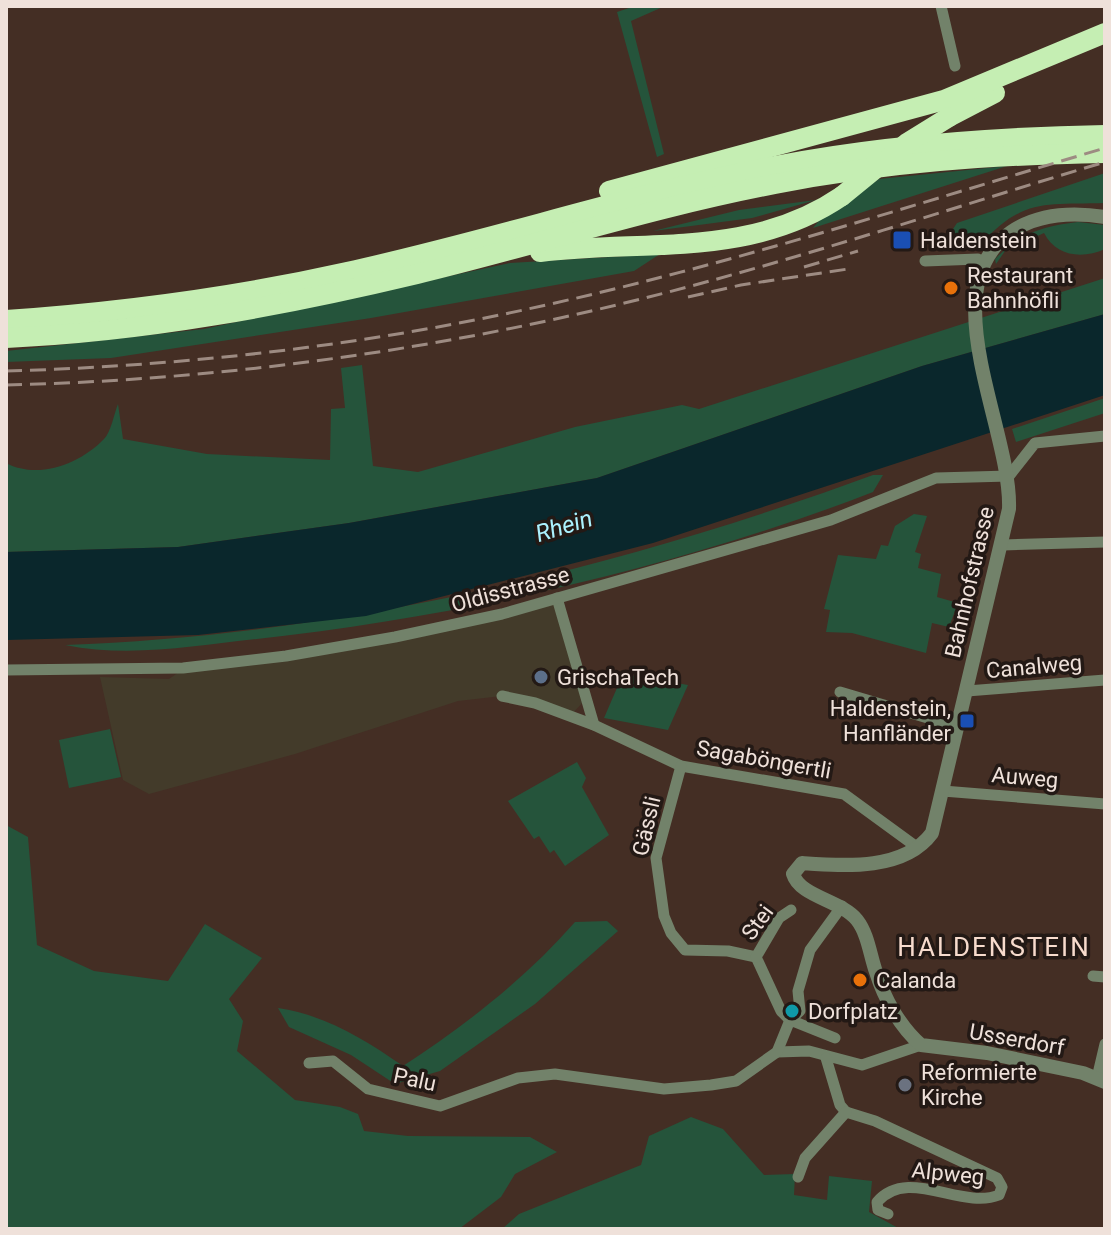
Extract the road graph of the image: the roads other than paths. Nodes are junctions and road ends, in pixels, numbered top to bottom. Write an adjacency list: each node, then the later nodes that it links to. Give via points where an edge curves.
1 (941, 6): 3 (street)
2 (1104, 33): 8 (highway, via 944,100 681,169); 10 (highway, bridge, via 949,117 907,143 842,196 791,224 738,240 538,252)
3 (955, 66)
4 (1105, 135): 8 (highway, via 931,143 805,160 640,196)
5 (1105, 153): 10 (highway, via 947,160 800,179 649,212)
6 (1105, 217): 9 (street, via 1065,214 1029,222 1005,236)
7 (925, 261): 9 (street)
8 (385, 263): 11 (highway, via 230,294)
9 (984, 263): 14 (street, Bahnhofstrasse, via 973,313)
10 (418, 274): 12 (highway, via 190,319)
11 (6, 320)
12 (6, 338)
13 (1105, 436): 14 (street, via 1032,444)
14 (1009, 476): 16 (street, Bahnhofstrasse); 17 (street, Oldisstrasse, via 936,478 831,520)
15 (1105, 542): 16 (street)
16 (1003, 545): 20 (street, Bahnhofstrasse)
17 (557, 598): 18 (street, Oldisstrasse, via 473,621 286,656 183,668); 23 (street)
18 (6, 670)
19 (1105, 680): 20 (street, Canalweg)
20 (967, 691): 24 (street, Bahnhofstrasse)
21 (840, 692): 24 (street)
22 (502, 696): 23 (street, Sagaböngertli)
23 (594, 725): 25 (street, Sagaböngertli)
24 (958, 727): 26 (street, Bahnhofstrasse)
25 (681, 766): 28 (street, Sagaböngertli, via 844,794); 31 (street, Gässli, via 656,858 664,916 685,950)
26 (943, 791): 27 (street, Auweg); 28 (street, Bahnhofstrasse, via 934,828)
27 (1105, 804)
28 (918, 848): 29 (street, via 853,866 805,863 794,869 799,885)
29 (842, 906): 32 (street, via 810,950 798,991 800,1011); 35 (street, via 861,926 887,998)
30 (791, 910): 31 (street, Stei, via 780,917)
31 (756, 957): 32 (street)
32 (785, 1016): 33 (street); 36 (street)
33 (835, 1038)
34 (1105, 1044): 39 (street)
35 (921, 1045): 37 (street, via 862,1065); 39 (street, Usserdorf, via 987,1053)
36 (777, 1052): 37 (street, via 809,1051); 38 (street, Palu, via 736,1081 704,1086 664,1089 555,1074 518,1078 433,1105 368,1089 333,1061)
37 (826, 1058): 40 (street)
38 (309, 1063)
39 (1101, 1080)
40 (846, 1112): 41 (street, via 805,1158); 42 (street, Alpweg, via 997,1178 1002,1187 999,1195 981,1198 904,1187 877,1202 878,1210)
41 (798, 1177)
42 (888, 1214)

